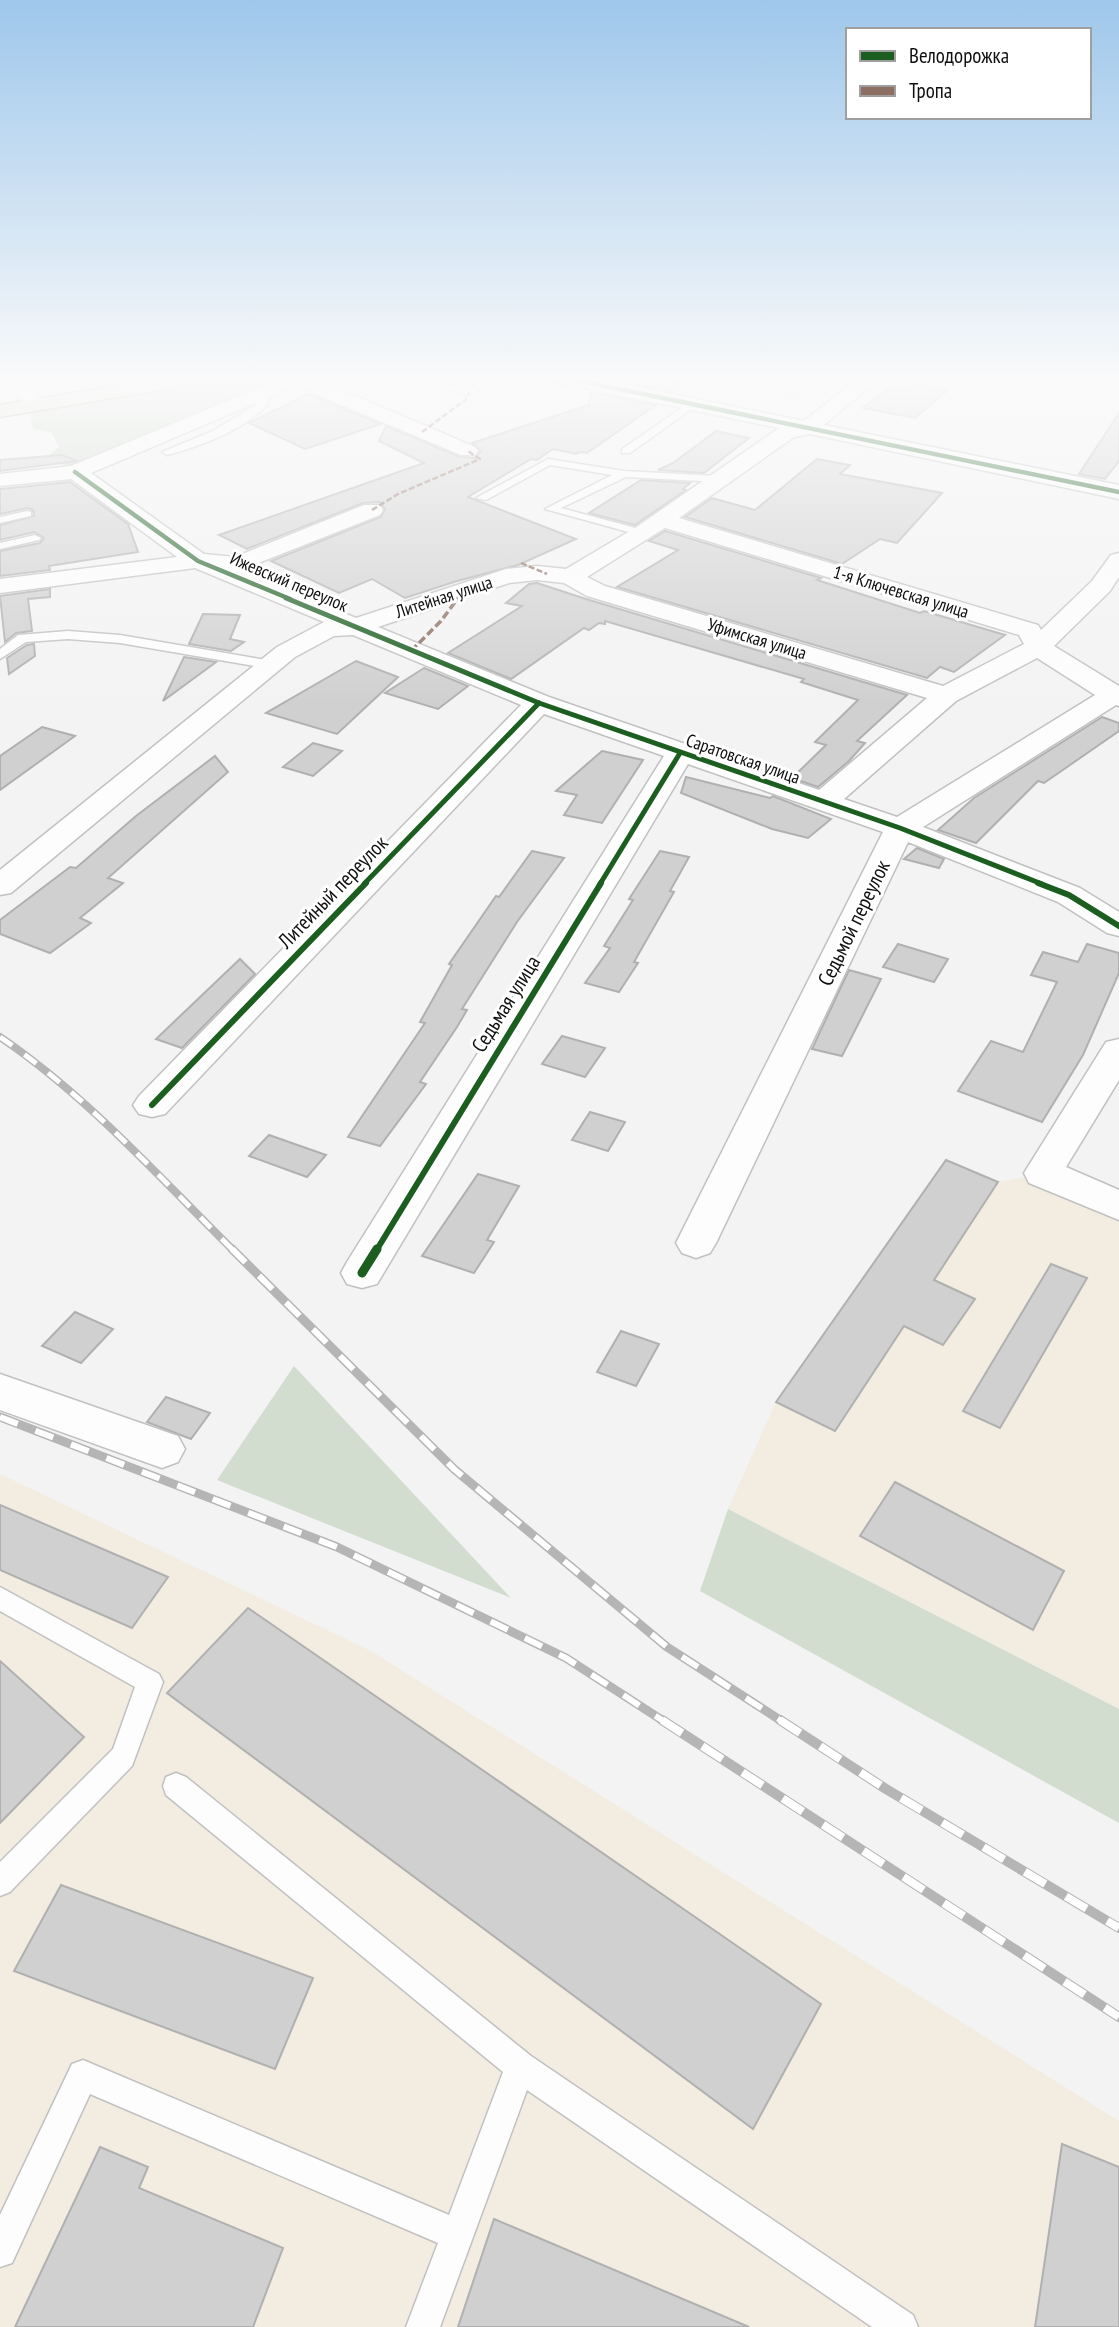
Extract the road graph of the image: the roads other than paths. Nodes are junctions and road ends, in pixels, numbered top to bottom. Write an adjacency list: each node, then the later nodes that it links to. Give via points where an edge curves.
1 (94, 486): 15 (street, Ижевский переулок)
2 (505, 486): 7 (lane)
3 (600, 486): 11 (lane, via 551,509)
4 (710, 486): 11 (street)
5 (1087, 486): 6 (street)
6 (1119, 492)
7 (482, 498)
8 (372, 510): 15 (street, via 238,564)
9 (27, 514): 10 (lane)
10 (0, 520)
11 (653, 527): 16 (street); 20 (street, 1-я Ключевская улица, via 1029,630)
12 (35, 538): 13 (lane)
13 (0, 546)
14 (1119, 560): 18 (street)
15 (198, 561): 17 (street); 19 (street, Ижевский переулок)
16 (570, 577): 19 (street, Литейная улица, via 506,576); 23 (street, Уфимская улица, via 596,590)
17 (0, 586)
18 (1110, 587): 20 (street)
19 (353, 626): 22 (street, Литейная улица, via 328,629); 25 (street, Саратовская улица)
20 (1038, 647): 23 (street); 24 (street, 1-я Ключевская улица)
21 (0, 654): 22 (lane, via 23,638 68,635 120,639)
22 (272, 665): 29 (street, Литейная улица)
23 (946, 695): 27 (street)
24 (1116, 696): 28 (street)
25 (539, 703): 26 (street, Саратовская улица); 32 (street, Литейный переулок)
26 (680, 753): 27 (street, Саратовская улица); 35 (street, Седьмая улица)
27 (822, 803): 28 (street, Саратовская улица)
28 (900, 828): 30 (street, Саратовская улица, via 1069,895); 34 (street, Седьмой переулок)
29 (0, 886)
30 (1119, 926)
31 (1119, 1050): 33 (street, via 1043,1173)
32 (152, 1105)
33 (1119, 1206)
34 (696, 1243)
35 (362, 1273)
36 (0, 1392): 37 (street)
37 (162, 1449)
38 (0, 1598): 40 (lane, via 150,1682 123,1757)
39 (176, 1786): 41 (lane)
40 (0, 1882)
41 (520, 2067): 42 (lane); 45 (lane)
42 (457, 2235): 43 (lane, via 83,2075); 44 (lane)
43 (0, 2251)
44 (423, 2327)
45 (901, 2327)

